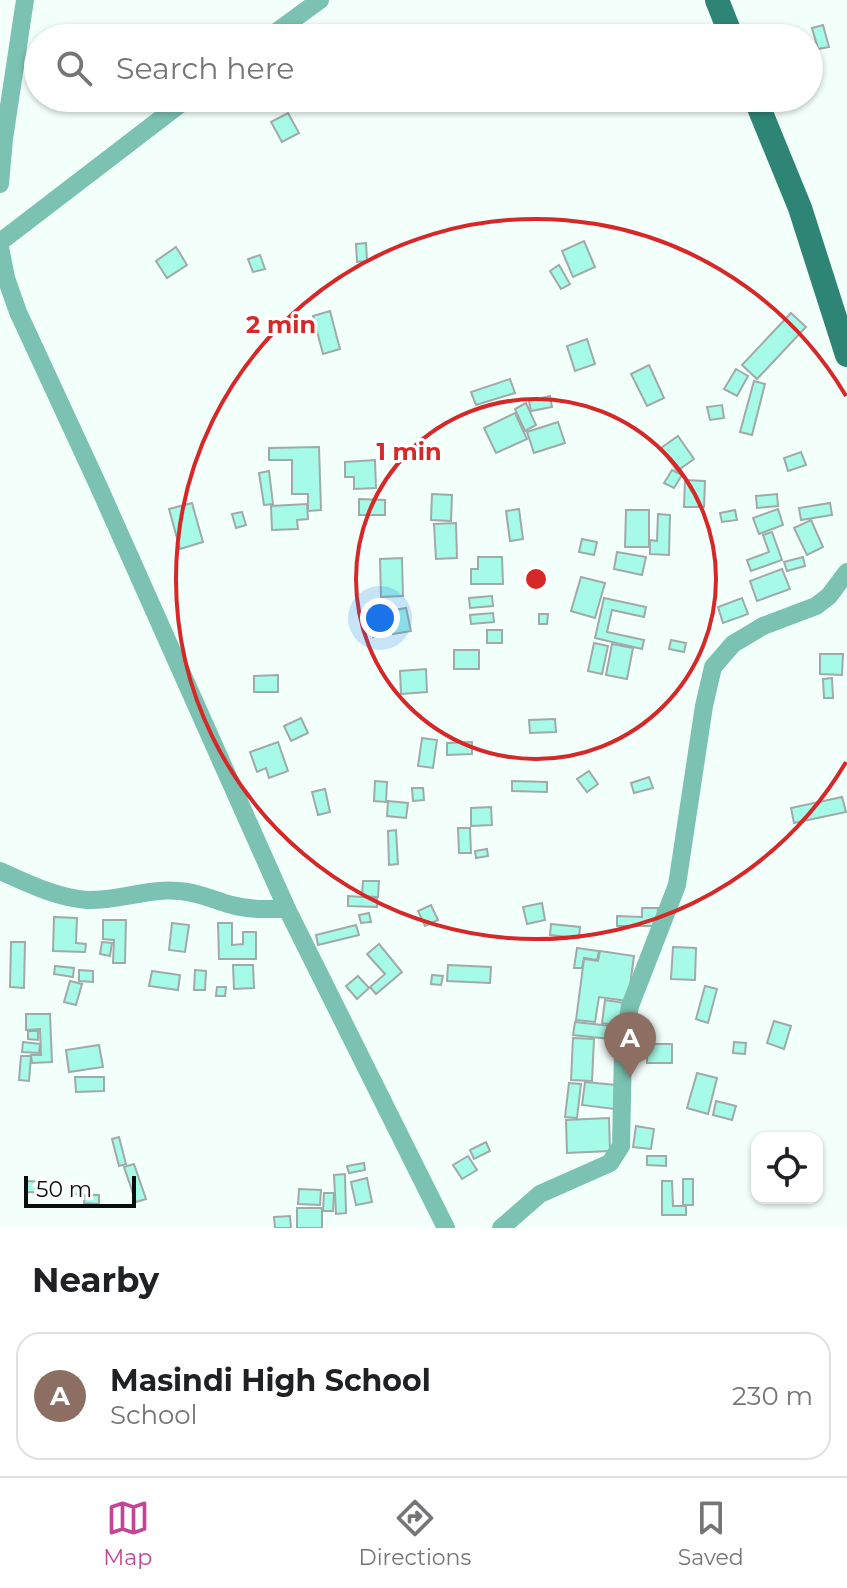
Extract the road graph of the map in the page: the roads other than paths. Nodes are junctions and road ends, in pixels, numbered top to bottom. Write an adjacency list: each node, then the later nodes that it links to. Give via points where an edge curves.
1 (25, 0): 8 (street)
2 (320, 0): 4 (street)
3 (717, 0): 5 (main road)
4 (287, 24)
5 (726, 24)
6 (170, 112): 9 (street)
7 (761, 112): 10 (main road, via 800,208)
8 (0, 184)
9 (0, 245): 13 (street, via 18,312)
10 (847, 355)
11 (847, 572): 15 (street, via 816,606 763,626 733,644 713,667 677,885 630,1006 623,1050 621,1146 610,1163 540,1194)
12 (0, 871): 13 (street, via 89,900 180,891 230,905)
13 (287, 909): 14 (street)
14 (446, 1228)
15 (501, 1228)

